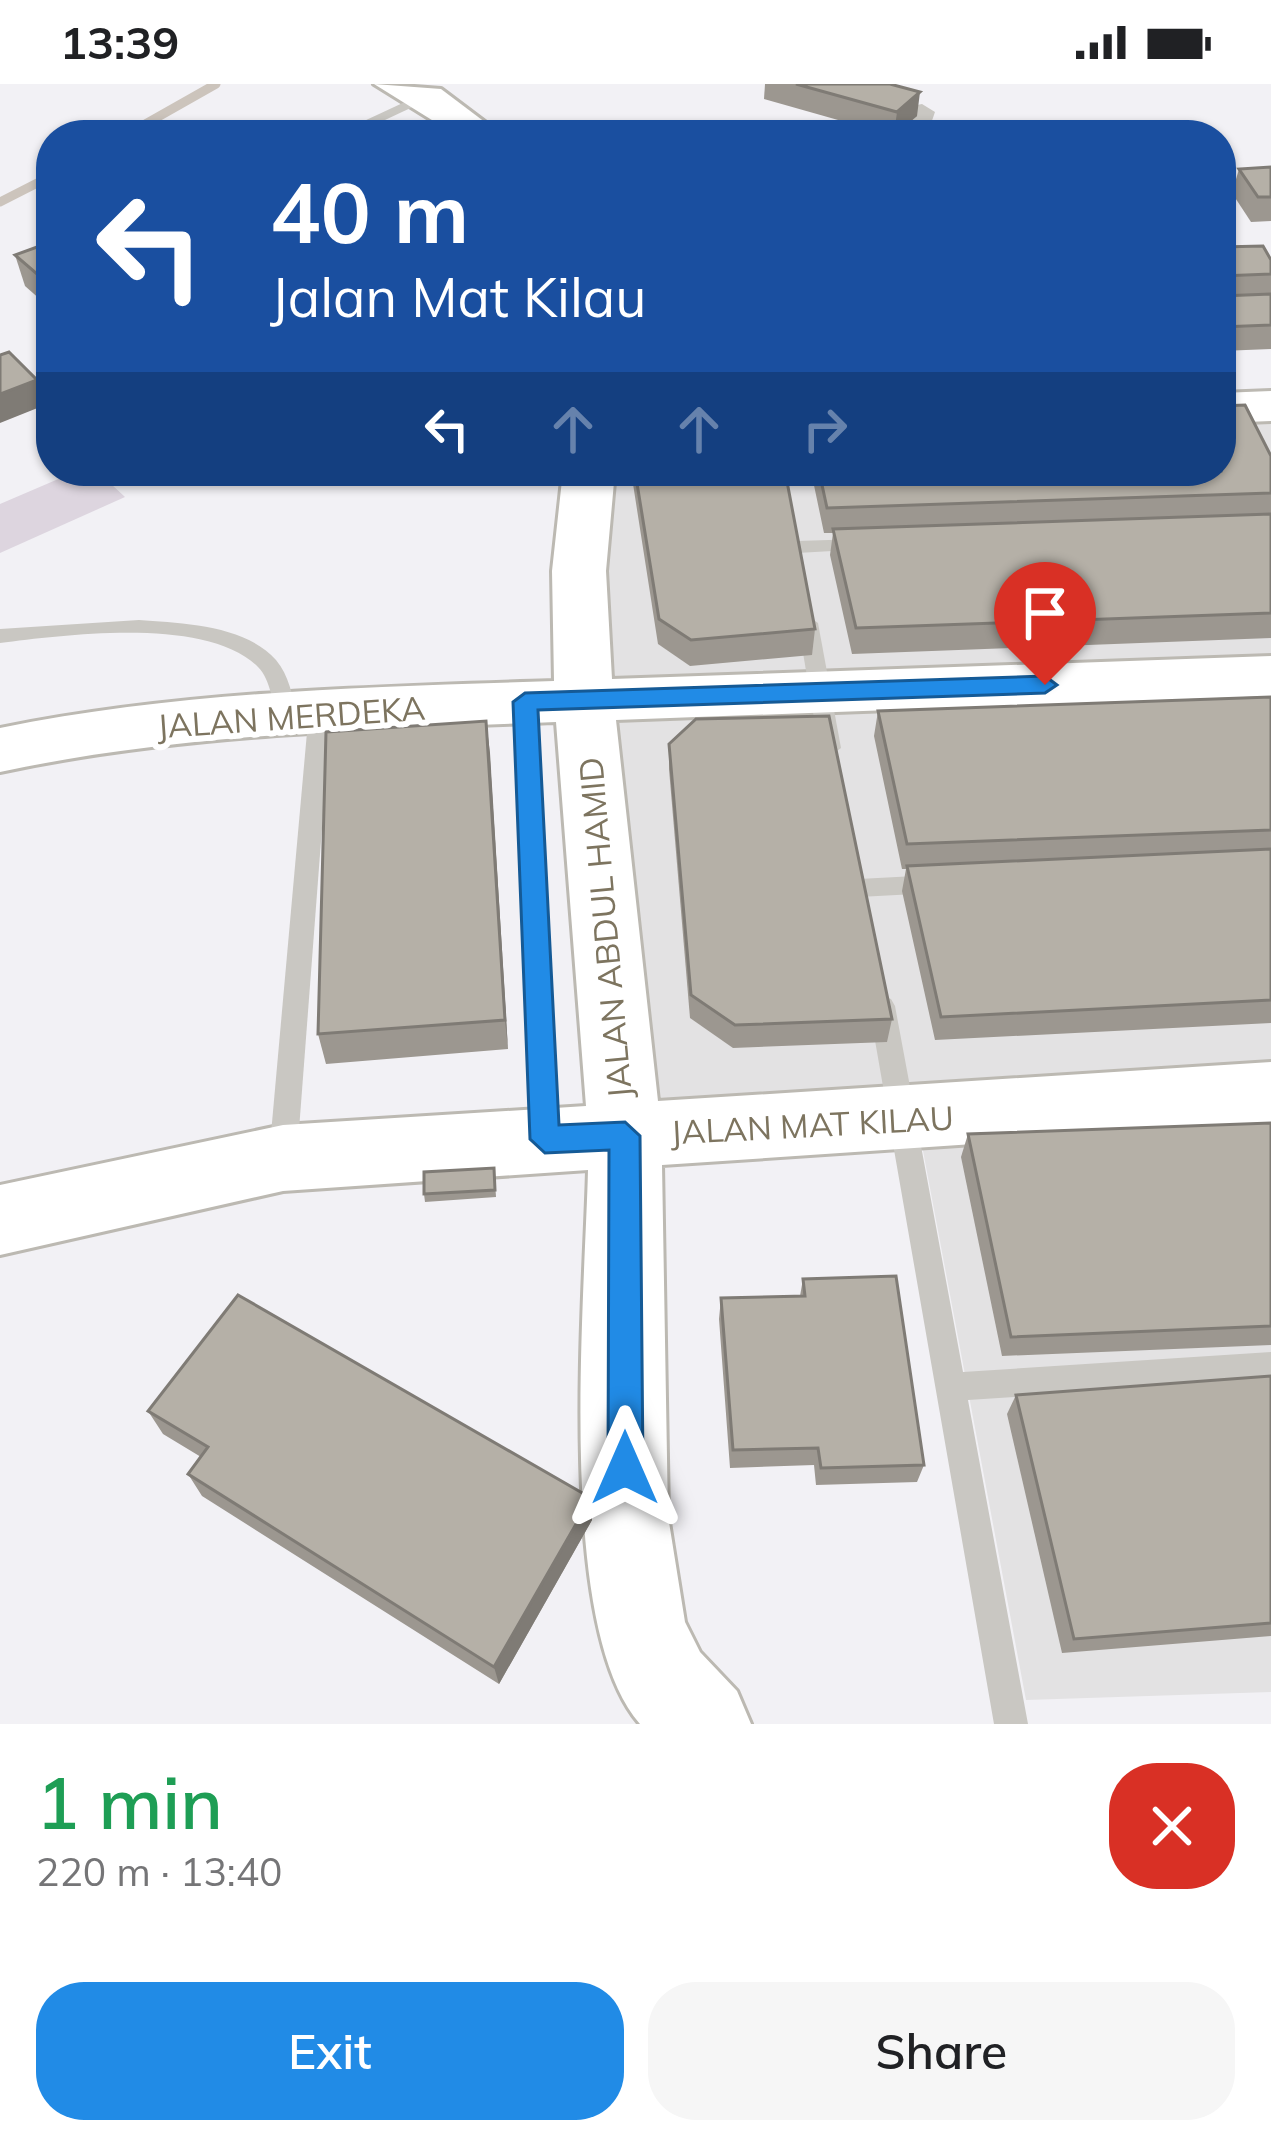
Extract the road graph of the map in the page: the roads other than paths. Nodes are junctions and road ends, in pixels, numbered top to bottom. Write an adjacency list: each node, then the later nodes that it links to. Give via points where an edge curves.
1 (410, 90): 2 (lane); 3 (street)
2 (364, 120)
3 (458, 120)
4 (588, 486): 11 (street, JALAN ABDUL HAMID)
5 (892, 543): 6 (lane)
6 (797, 548)
7 (806, 610): 10 (lane)
8 (0, 636): 12 (lane, via 111,630 225,638 271,666)
9 (1271, 676): 10 (street, JALAN MERDEKA)
10 (818, 693): 11 (street, JALAN MERDEKA); 14 (lane)
11 (555, 701): 12 (street, JALAN MERDEKA); 20 (street, JALAN ABDUL HAMID)
12 (303, 712): 13 (street, JALAN MERDEKA); 21 (lane)
13 (0, 750)
14 (836, 780)
15 (950, 883): 16 (lane)
16 (859, 888)
17 (878, 981): 19 (lane)
18 (1271, 1093): 19 (street, JALAN MAT KILAU)
19 (905, 1120): 20 (street, JALAN MAT KILAU); 24 (lane)
20 (585, 1137): 21 (street, JALAN MAT KILAU); 25 (street, JALAN ABDUL HAMID, via 640,1628 667,1685)
21 (283, 1158): 22 (street, JALAN MAT KILAU)
22 (0, 1220)
23 (1271, 1366): 24 (lane)
24 (949, 1387): 26 (lane)
25 (704, 1724)
26 (1011, 1724)

